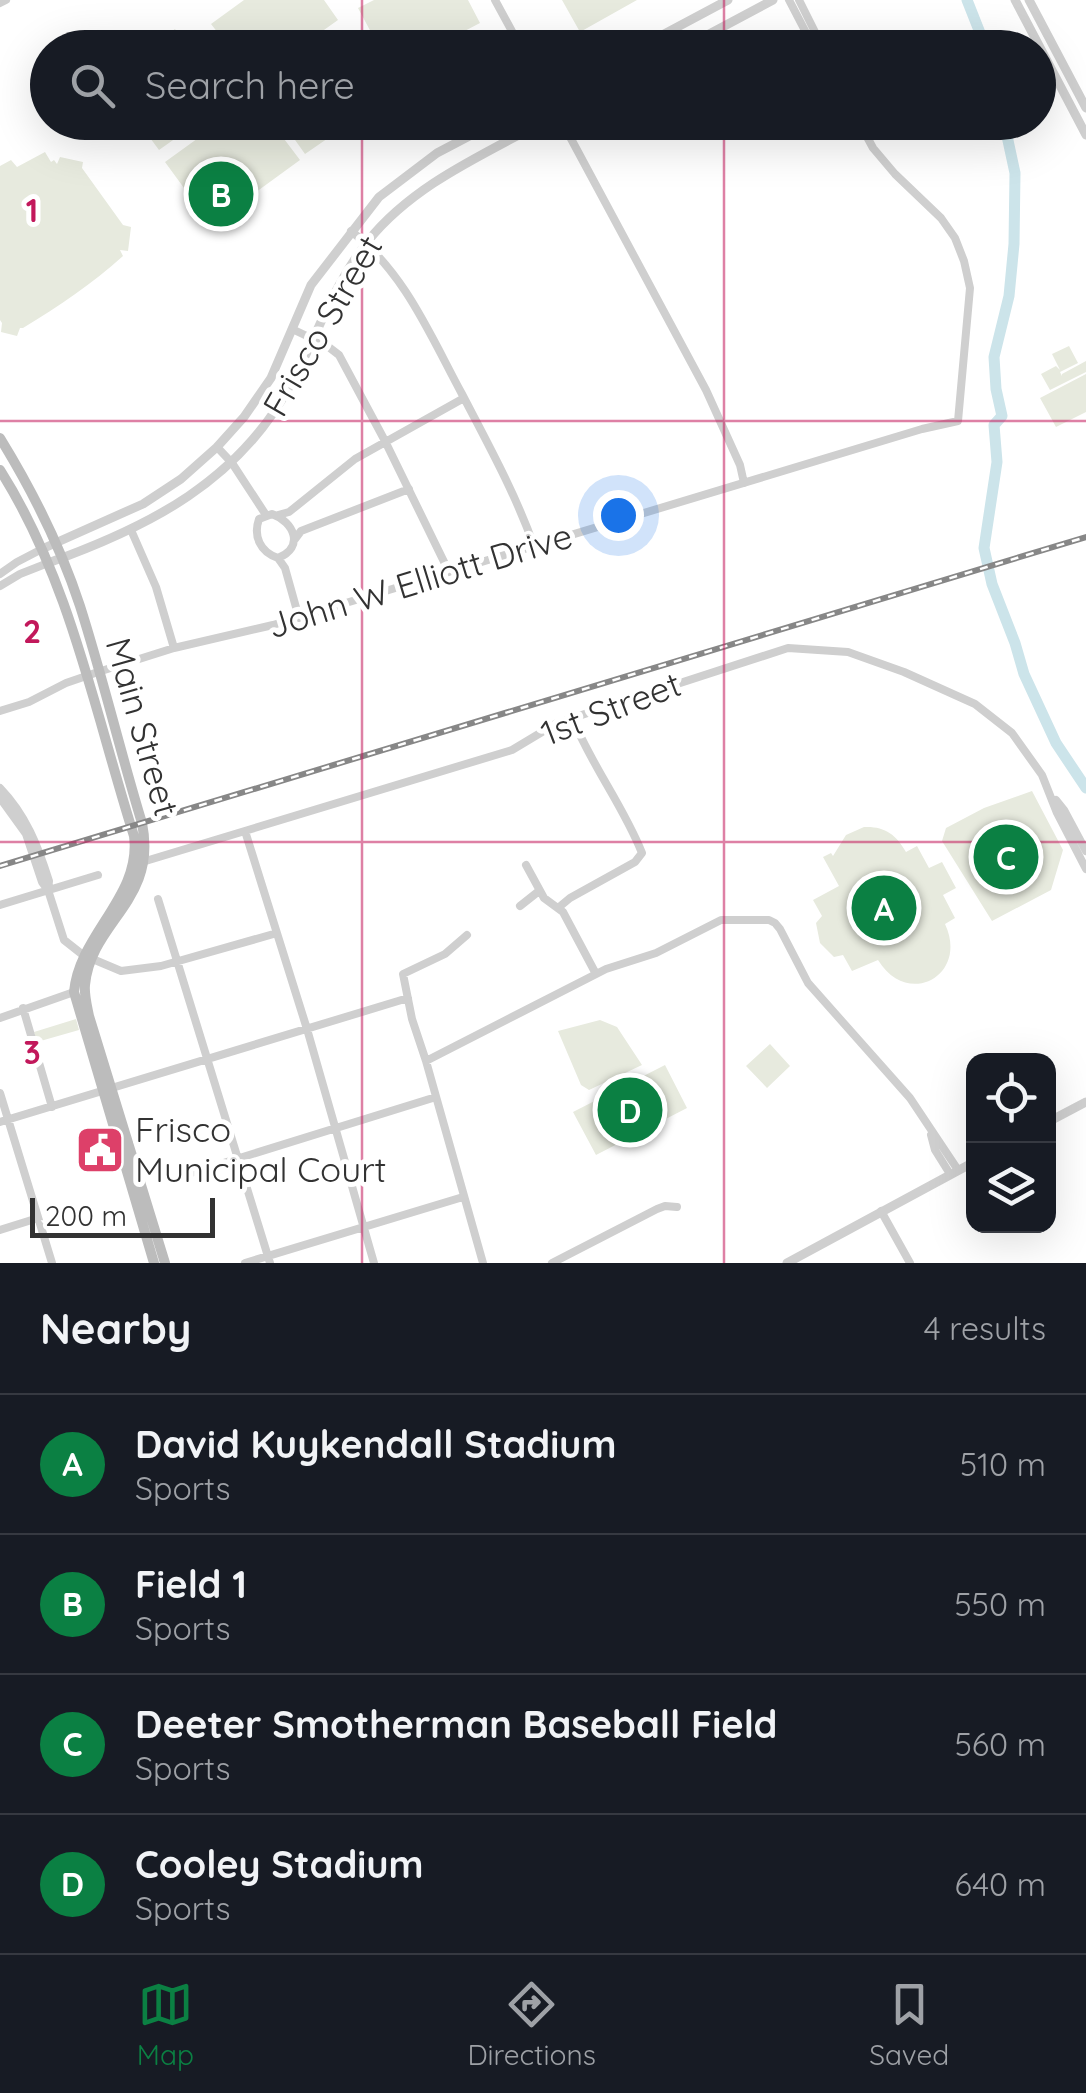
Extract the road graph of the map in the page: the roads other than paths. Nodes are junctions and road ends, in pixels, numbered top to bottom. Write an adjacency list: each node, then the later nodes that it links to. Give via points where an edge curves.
1 (495, 0): 10 (street)
2 (728, 0): 11 (street)
3 (773, 0): 12 (street)
4 (790, 0): 13 (street)
5 (798, 0): 14 (street)
6 (1015, 0): 9 (street)
7 (1029, 0): 8 (street)
8 (1035, 11): 9 (street); 16 (street)
9 (1024, 16): 15 (street)
10 (511, 30)
11 (672, 30)
12 (716, 30)
13 (805, 30)
14 (814, 30)
15 (1031, 30)
16 (1045, 30)
17 (1056, 51): 19 (street)
18 (1056, 77): 20 (street)
19 (1085, 106): 20 (street)
20 (1072, 108): 21 (street)
21 (1086, 136)
22 (461, 140): 26 (street, Frisco Street, via 379,198)
23 (509, 140): 27 (street, Frisco Street, via 444,175)
24 (572, 140): 36 (street, via 706,390)
25 (869, 140): 36 (street, John W Elliott Drive, via 941,218 964,260 970,288 958,422)
26 (351, 230): 27 (street); 28 (street, Frisco Street, via 311,285)
27 (366, 243): 29 (street, Frisco Street); 30 (street, via 406,288)
28 (292, 330): 29 (street); 33 (street, Frisco Street, via 271,378)
29 (313, 339): 32 (street, via 339,355); 34 (street, Frisco Street, via 270,420)
30 (464, 398): 32 (street); 43 (street)
31 (0, 438): 42 (main road, Main Street)
32 (385, 441): 37 (street); 39 (street)
33 (217, 447): 34 (street); 42 (street, Frisco Street, via 143,504)
34 (232, 463): 38 (street); 40 (street, Frisco Street)
35 (0, 470): 44 (main road, Main Street)
36 (744, 483): 43 (street, John W Elliott Drive)
37 (409, 489): 41 (street); 48 (street)
38 (263, 517): 39 (street); 45 (street, via 256,526 260,544 270,556)
39 (286, 519): 41 (street)
40 (131, 530): 46 (street, Frisco Street); 52 (street)
41 (298, 535): 45 (street)
42 (55, 544): 44 (street, Frisco Street); 46 (main road, Main Street)
43 (534, 546): 48 (street, John W Elliott Drive)
44 (42, 549): 47 (main road, Main Street); 49 (street, Frisco Street)
45 (282, 556): 51 (street)
46 (62, 558): 47 (street, Frisco Street); 53 (main road, Main Street, via 80,607)
47 (48, 563): 50 (street, Frisco Street); 53 (main road, Main Street)
48 (448, 572): 51 (street, John W Elliott Drive)
49 (0, 574)
50 (0, 586)
51 (299, 618): 52 (street, John W Elliott Drive)
52 (174, 648): 53 (street, John W Elliott Drive)
53 (92, 673): 54 (street, John W Elliott Drive); 61 (main road, Main Street)
54 (0, 711)
55 (572, 717): 57 (street, 1st Street, via 788,648 848,652 975,704 1012,733); 59 (street, 1st Street, via 512,750); 70 (street, via 642,852)
56 (0, 788): 65 (street, via 32,831)
57 (1050, 792): 60 (street, 1st Street); 63 (street, 1st Street)
58 (0, 798): 65 (street, via 26,834)
59 (245, 831): 61 (street, 1st Street); 71 (street)
60 (1086, 851)
61 (139, 863): 73 (main road, Main Street, via 139,881)
62 (526, 864): 66 (street)
63 (1086, 869)
64 (98, 875): 65 (street)
65 (48, 890): 68 (street); 73 (street, via 62,937)
66 (539, 890): 69 (street); 70 (street)
67 (158, 900): 74 (street)
68 (0, 905)
69 (520, 906)
70 (558, 908): 75 (street)
71 (278, 933): 74 (street); 80 (street)
72 (467, 936): 77 (street, via 403,974)
73 (88, 957): 74 (street, via 121,971); 76 (main road, Main Street); 83 (main road, Main Street, via 84,988)
74 (176, 962): 81 (street)
75 (596, 974): 82 (street); 93 (street, via 721,920 776,922 808,983 910,1098 935,1150)
76 (74, 992): 78 (street); 83 (main road, Main Street)
77 (408, 998): 80 (street); 82 (street)
78 (24, 1008): 79 (street); 87 (street)
79 (0, 1018)
80 (307, 1029): 81 (street); 90 (street)
81 (208, 1059): 83 (street); 91 (street)
82 (426, 1061): 85 (street)
83 (108, 1090): 87 (street); 103 (main road, Main Street); 104 (main road, Main Street)
84 (0, 1093): 89 (street)
85 (436, 1096): 90 (street); 95 (street)
86 (1086, 1102): 88 (street)
87 (52, 1107): 89 (street)
88 (1056, 1118)
89 (4, 1121): 98 (street)
90 (335, 1128): 91 (street); 99 (street)
91 (238, 1158): 94 (street); 101 (street)
92 (966, 1166): 93 (street)
93 (954, 1172): 97 (street)
94 (188, 1174)
95 (463, 1198): 99 (street); 107 (street)
96 (677, 1207): 108 (street, via 657,1210)
97 (881, 1211): 109 (street); 110 (street)
98 (38, 1218): 100 (street); 102 (street)
99 (364, 1227): 101 (street); 106 (street)
100 (0, 1230)
101 (269, 1260): 105 (street)
102 (52, 1263)
103 (154, 1263)
104 (165, 1263)
105 (244, 1263)
106 (374, 1263)
107 (483, 1263)
108 (552, 1263)
109 (787, 1263)
110 (910, 1263)

